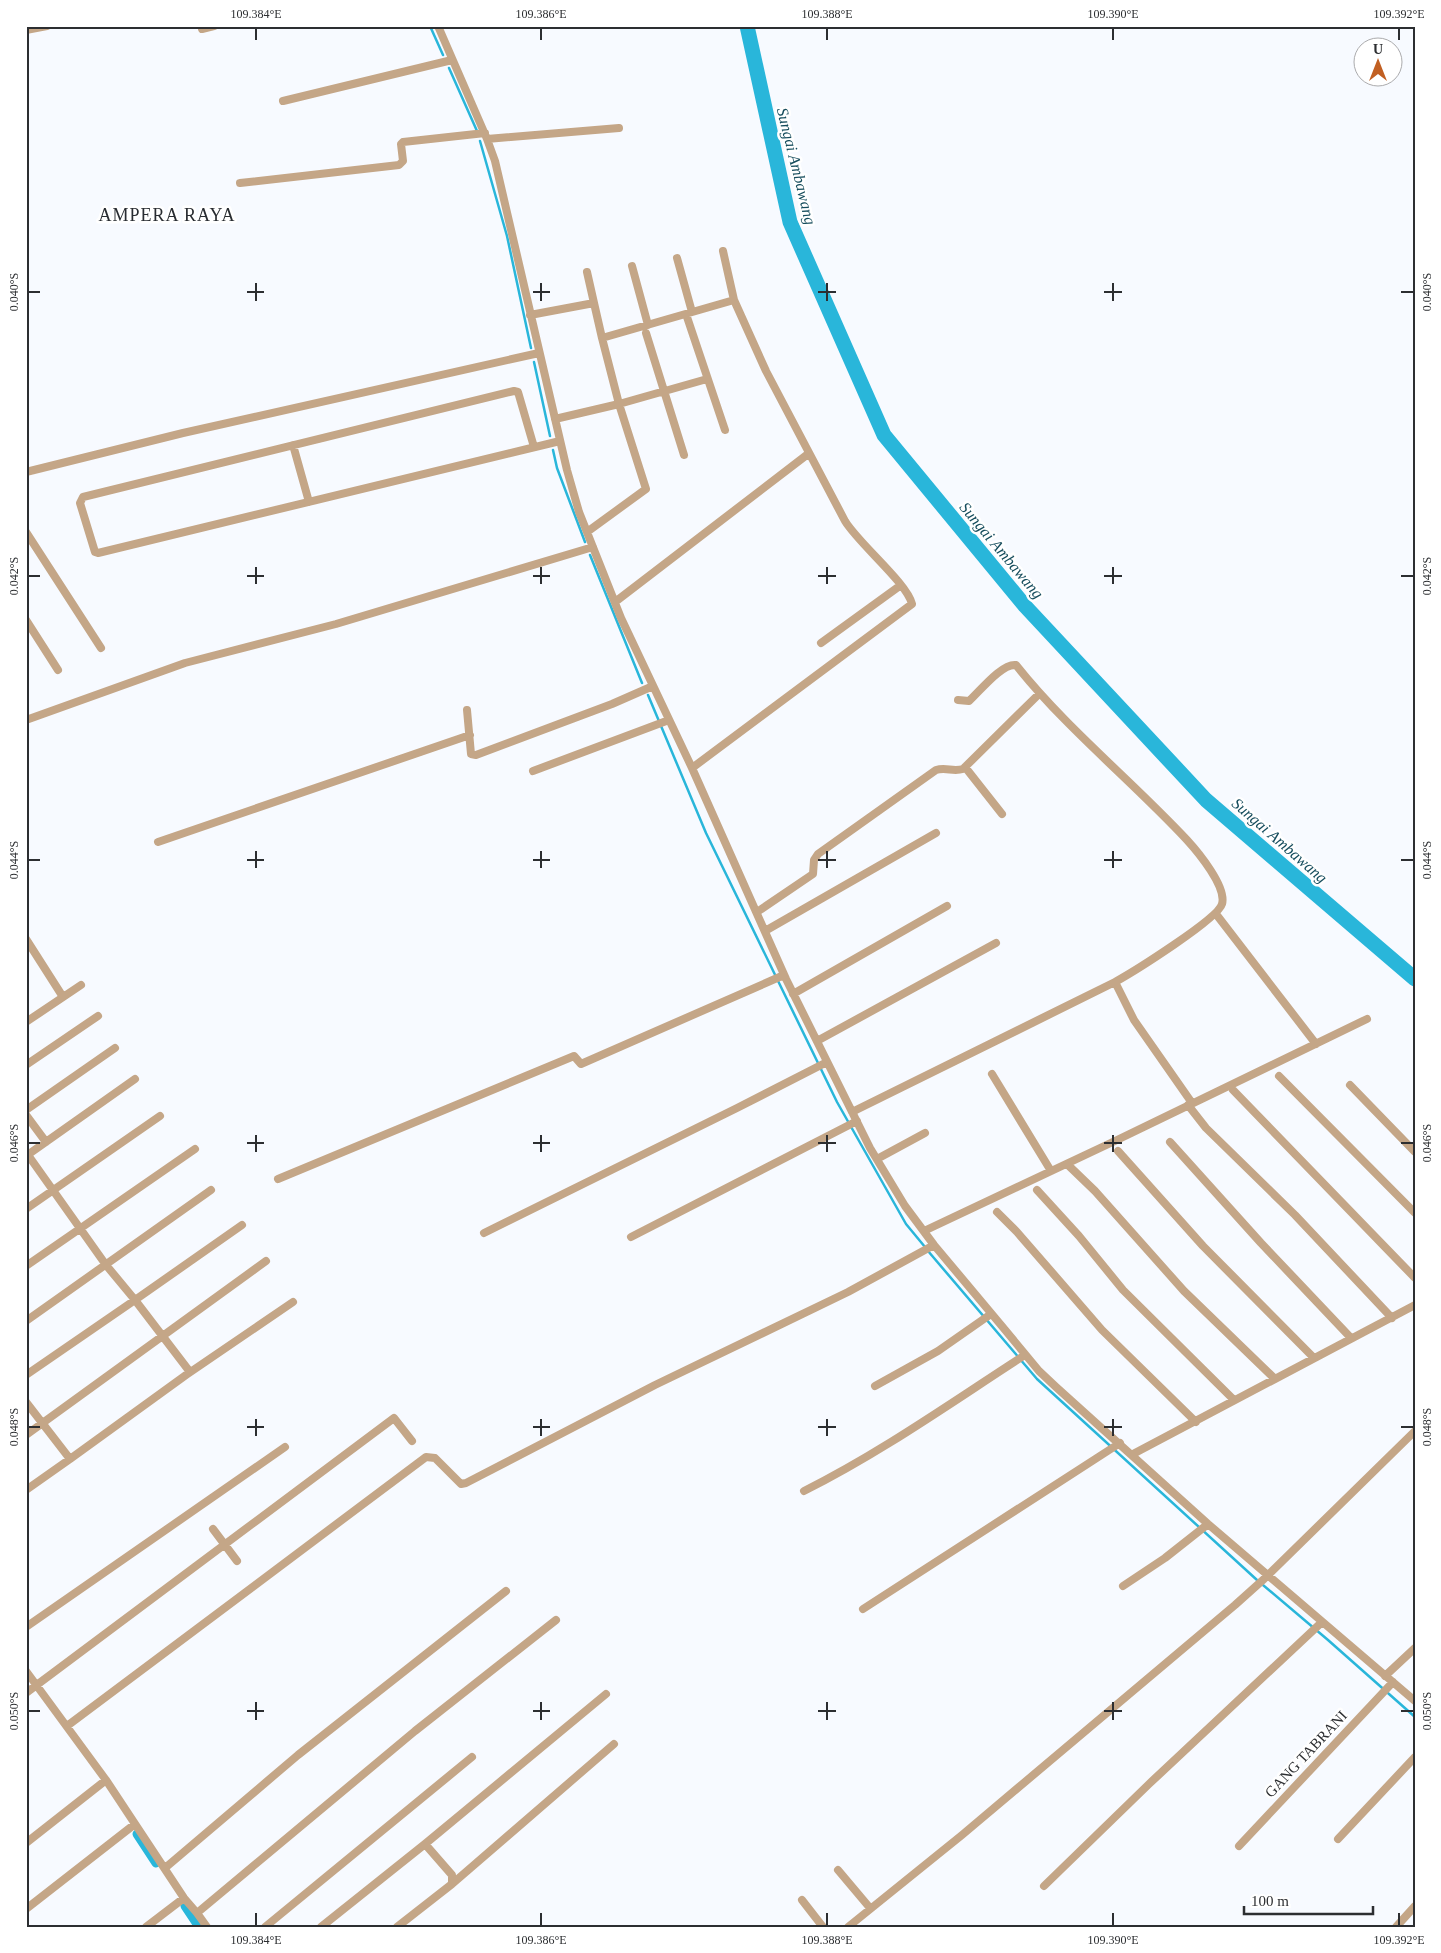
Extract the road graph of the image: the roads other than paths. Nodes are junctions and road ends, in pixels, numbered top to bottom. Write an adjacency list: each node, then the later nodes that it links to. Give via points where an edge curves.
1 (47, 26): 5 (street)
2 (214, 26): 4 (street)
3 (438, 26): 6 (street)
4 (202, 29)
5 (26, 30)
6 (452, 60): 7 (street); 9 (street)
7 (283, 101)
8 (619, 128): 9 (street)
9 (486, 136): 10 (street, via 403,142 403,161 399,165); 18 (street)
10 (240, 183)
11 (723, 251): 15 (street)
12 (677, 258): 17 (street)
13 (632, 266): 19 (street)
14 (587, 272): 16 (street)
15 (734, 300): 17 (street); 31 (street)
16 (594, 303): 18 (street); 21 (street)
17 (689, 313): 19 (street); 23 (street)
18 (530, 315): 22 (street)
19 (648, 325): 21 (street)
20 (646, 333): 24 (street)
21 (602, 338): 25 (street)
22 (539, 353): 26 (street); 33 (street, via 183,433)
23 (707, 379): 24 (street); 27 (street)
24 (663, 391): 25 (street); 32 (street)
25 (619, 404): 26 (street); 36 (street, via 646,489)
26 (555, 419): 28 (street)
27 (725, 430)
28 (560, 441): 30 (street); 36 (street)
29 (293, 445): 30 (street, via 514,391 518,392); 34 (street); 34 (street, via 83,497 80,502 98,553)
30 (534, 447): 34 (street)
31 (808, 454): 38 (street, via 852,533); 39 (street)
32 (684, 455)
33 (26, 472)
34 (309, 502)
35 (26, 532): 42 (street)
36 (587, 532): 37 (street)
37 (593, 547): 39 (street); 48 (street, via 336,624 185,663)
38 (901, 585): 41 (street); 52 (street, via 912,604)
39 (614, 602): 44 (street)
40 (26, 620): 43 (street)
41 (821, 644)
42 (101, 648)
43 (58, 670)
44 (653, 686): 49 (street); 50 (street, via 476,755 471,754)
45 (1039, 694): 46 (street, via 1016,665 1012,665 969,700); 51 (street); 59 (street, via 1188,840 1221,888 1222,907)
46 (958, 700)
47 (467, 710): 50 (street)
48 (26, 720)
49 (669, 720): 52 (street); 53 (street)
50 (470, 735): 56 (street)
51 (965, 767): 54 (street); 58 (street, via 957,771 936,770 818,854 814,860 814,874)
52 (692, 768): 58 (street)
53 (532, 771)
54 (1002, 814)
55 (936, 833): 60 (street)
56 (158, 842)
57 (947, 906): 66 (street)
58 (757, 912): 60 (street)
59 (1216, 914): 64 (street); 72 (street)
60 (765, 931): 63 (street)
61 (26, 940): 67 (street)
62 (996, 943): 71 (street)
63 (784, 976): 66 (street); 97 (street, via 581,1064 574,1056)
64 (1115, 982): 81 (street, via 1134,1020); 83 (street)
65 (81, 985): 67 (street)
66 (793, 994): 71 (street)
67 (63, 997): 70 (street)
68 (98, 1016): 75 (street)
69 (1367, 1019): 72 (street)
70 (26, 1022)
71 (817, 1041): 74 (street)
72 (1316, 1044): 81 (street)
73 (115, 1048): 82 (street)
74 (827, 1062): 83 (street); 107 (street)
75 (26, 1065)
76 (992, 1074): 96 (street)
77 (1279, 1076): 103 (street)
78 (135, 1079): 88 (street)
79 (1350, 1085): 92 (street)
80 (1233, 1090): 113 (street)
81 (1190, 1104): 95 (street); 118 (street, via 1206,1128 1295,1215)
82 (26, 1110)
83 (852, 1112): 86 (street)
84 (26, 1115): 88 (street)
85 (160, 1116): 98 (street)
86 (857, 1121): 94 (street); 108 (street)
87 (925, 1133): 94 (street)
88 (46, 1142): 93 (street)
89 (1170, 1142): 121 (street)
90 (194, 1149): 105 (street)
91 (1118, 1151): 123 (street, via 1203,1246)
92 (1415, 1152)
93 (27, 1155): 98 (street)
94 (877, 1159): 106 (street)
95 (1067, 1164): 96 (street); 126 (street, via 1095,1190 1184,1291)
96 (1050, 1171): 106 (street)
97 (278, 1180)
98 (54, 1190): 101 (street); 105 (street)
99 (210, 1190): 112 (street)
100 (1037, 1190): 128 (street, via 1123,1290)
101 (26, 1209)
102 (996, 1212): 130 (street, via 1102,1330)
103 (1415, 1213)
104 (242, 1225): 114 (street)
105 (80, 1228): 111 (street); 112 (street)
106 (924, 1231): 109 (street)
107 (484, 1233)
108 (631, 1237)
109 (934, 1245): 117 (street); 160 (street, via 848,1292 655,1385 466,1483 461,1484 435,1458 426,1457)
110 (266, 1261): 120 (street)
111 (26, 1266)
112 (106, 1266): 114 (street); 119 (street)
113 (1415, 1278)
114 (135, 1300): 120 (street); 125 (street)
115 (293, 1302): 124 (street)
116 (1415, 1305): 118 (street)
117 (991, 1314): 122 (street); 127 (street, via 938,1351)
118 (1392, 1318): 121 (street)
119 (26, 1321)
120 (164, 1336): 124 (street); 131 (street)
121 (1351, 1338): 123 (street)
122 (1025, 1355): 135 (street, via 1071,1402); 140 (street, via 926,1422 848,1469)
123 (1314, 1358): 126 (street)
124 (190, 1372): 138 (street)
125 (26, 1375)
126 (1274, 1378): 128 (street)
127 (875, 1386)
128 (1234, 1400): 130 (street)
129 (26, 1402): 131 (street)
130 (1196, 1422): 137 (street)
131 (43, 1424): 133 (street); 138 (street)
132 (1415, 1431): 145 (street)
133 (26, 1435)
134 (412, 1441): 143 (street, via 394,1418)
135 (1120, 1443): 137 (street); 148 (street)
136 (286, 1447): 151 (street)
137 (1133, 1454): 141 (street)
138 (70, 1459): 139 (street)
139 (26, 1490)
140 (804, 1491)
141 (1208, 1524): 145 (street); 146 (street)
142 (213, 1529): 143 (street)
143 (224, 1546): 144 (street); 156 (street)
144 (237, 1561)
145 (1263, 1579): 150 (street); 177 (street, via 962,1835)
146 (1123, 1586)
147 (506, 1591): 170 (street, via 298,1755)
148 (863, 1609)
149 (556, 1620): 179 (street, via 416,1731)
150 (1321, 1623): 154 (street); 173 (street)
151 (26, 1627)
152 (1415, 1648): 154 (street)
153 (26, 1671): 156 (street)
154 (1386, 1676): 155 (street)
155 (1392, 1683): 159 (street); 169 (street, GANG TABRANI)
156 (36, 1685): 157 (street); 160 (street)
157 (26, 1693)
158 (606, 1694): 168 (street)
159 (1415, 1701)
160 (67, 1726): 164 (street)
161 (614, 1744): 172 (street)
162 (472, 1757): 182 (street)
163 (1415, 1757): 166 (street)
164 (106, 1780): 165 (street); 167 (street)
165 (134, 1824): 170 (street); 178 (street)
166 (1338, 1839)
167 (26, 1843)
168 (425, 1844): 172 (street, via 452,1875); 183 (street)
169 (1240, 1846)
170 (165, 1868): 174 (street)
171 (838, 1870): 177 (street)
172 (452, 1884): 184 (street)
173 (1044, 1886)
174 (184, 1898): 179 (street); 180 (street)
175 (802, 1900): 185 (street)
176 (1415, 1906): 187 (street)
177 (870, 1908): 186 (street)
178 (26, 1909)
179 (197, 1913): 181 (street)
180 (146, 1927)
181 (207, 1927)
182 (265, 1927)
183 (321, 1927)
184 (397, 1927)
185 (823, 1927)
186 (848, 1927)
187 (1396, 1927)

